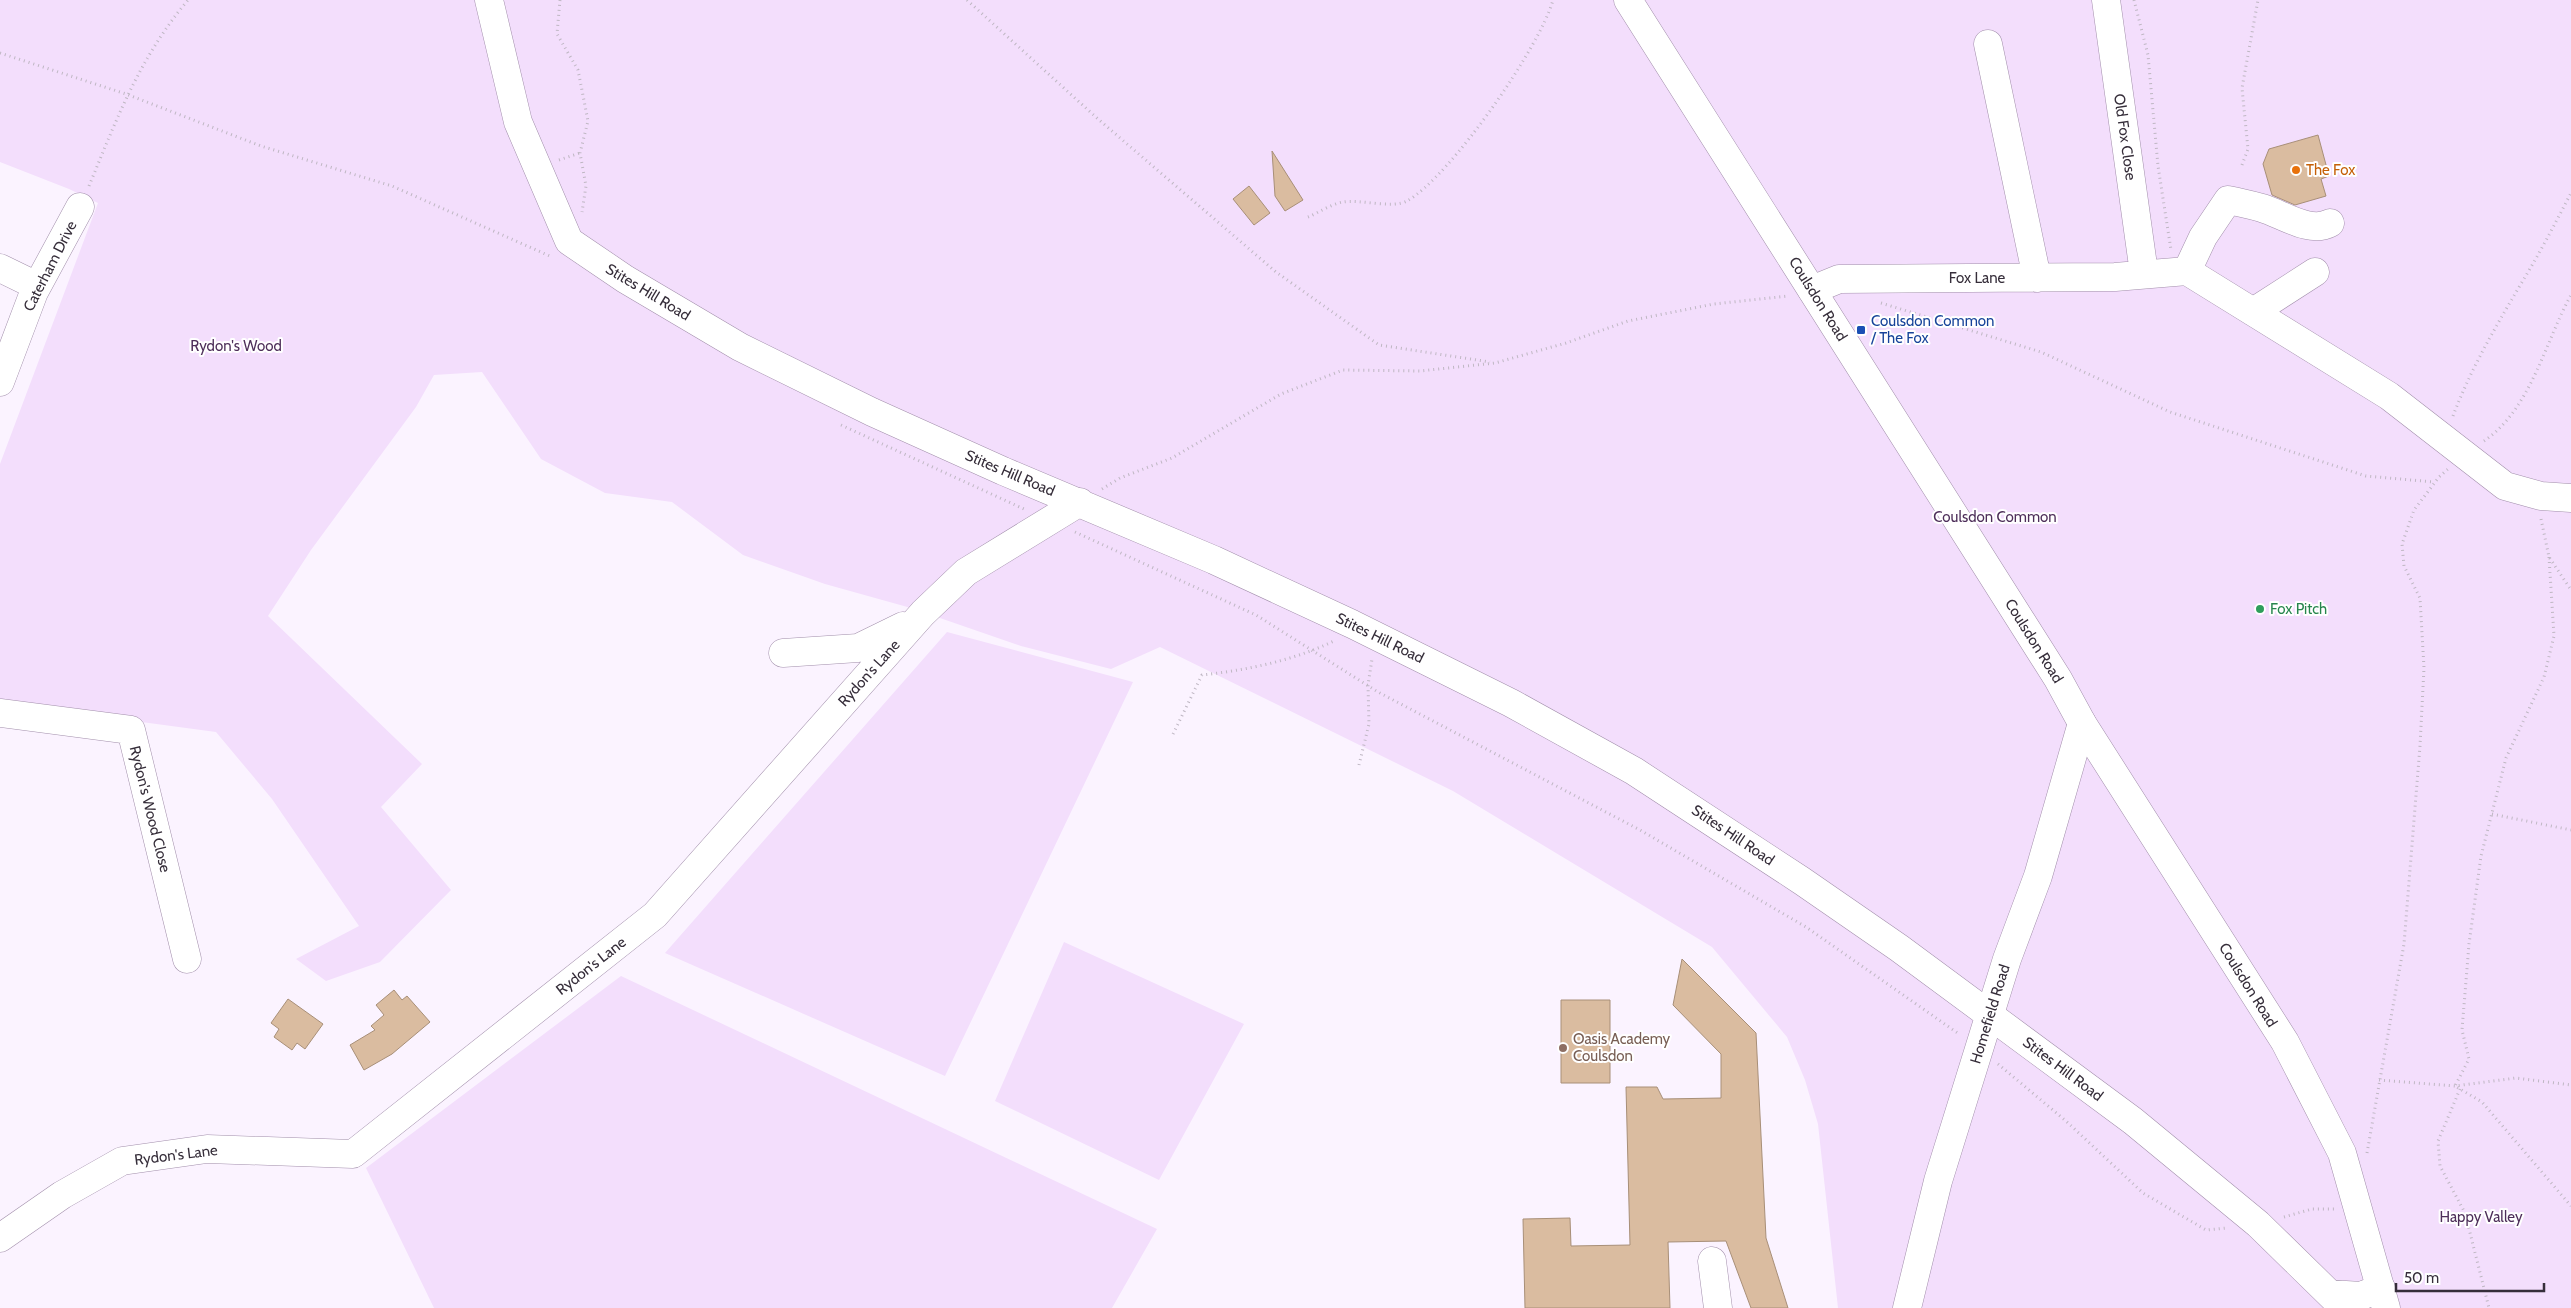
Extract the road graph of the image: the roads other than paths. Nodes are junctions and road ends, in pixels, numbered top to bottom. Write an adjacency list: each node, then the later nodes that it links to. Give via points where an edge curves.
1 (490, 0): 17 (street, Stites Hill Road, via 518,122 569,241 625,279 740,347 890,420)
2 (1628, 0): 13 (street, Coulsdon Road)
3 (2106, 0): 10 (street, Old Fox Close)
4 (1988, 44): 11 (street)
5 (80, 207): 12 (street, Caterham Drive)
6 (2330, 223): 8 (street, via 2324,226 2299,222 2264,208 2228,200 2203,237)
7 (0, 268): 12 (street)
8 (2187, 271): 10 (street, Fox Lane); 14 (street)
9 (2316, 272): 14 (street)
10 (2144, 273): 11 (street, Fox Lane, via 2116,277)
11 (2037, 278): 13 (street, Fox Lane, via 1839,279)
12 (37, 286): 15 (street, Caterham Drive)
13 (1812, 290): 21 (street, Coulsdon Road, via 2058,680)
14 (2253, 312): 16 (street, via 2389,396 2505,486 2541,496)
15 (0, 382)
16 (2571, 498)
17 (1080, 502): 18 (street, Rydon's Lane, via 966,572); 23 (street, Stites Hill Road, via 1382,638 1573,735 1802,881)
18 (918, 619): 19 (street, via 858,648); 24 (street, Rydon's Lane, via 655,915 353,1154 207,1149 122,1161 62,1195)
19 (783, 653)
20 (0, 713): 22 (street, Rydon's Wood Close, via 131,730)
21 (2082, 724): 23 (street, Homefield Road, via 2038,876 2007,959); 26 (street, Coulsdon Road, via 2285,1042 2342,1153)
22 (187, 959)
23 (1991, 1016): 27 (street, Stites Hill Road, via 2133,1121 2258,1224); 29 (street, Homefield Road, via 1938,1181)
24 (0, 1238)
25 (1712, 1261): 28 (street)
26 (2384, 1298): 27 (street, Stites Hill Road, via 2361,1296)
27 (2337, 1301)
28 (1718, 1308)
29 (1907, 1308)

